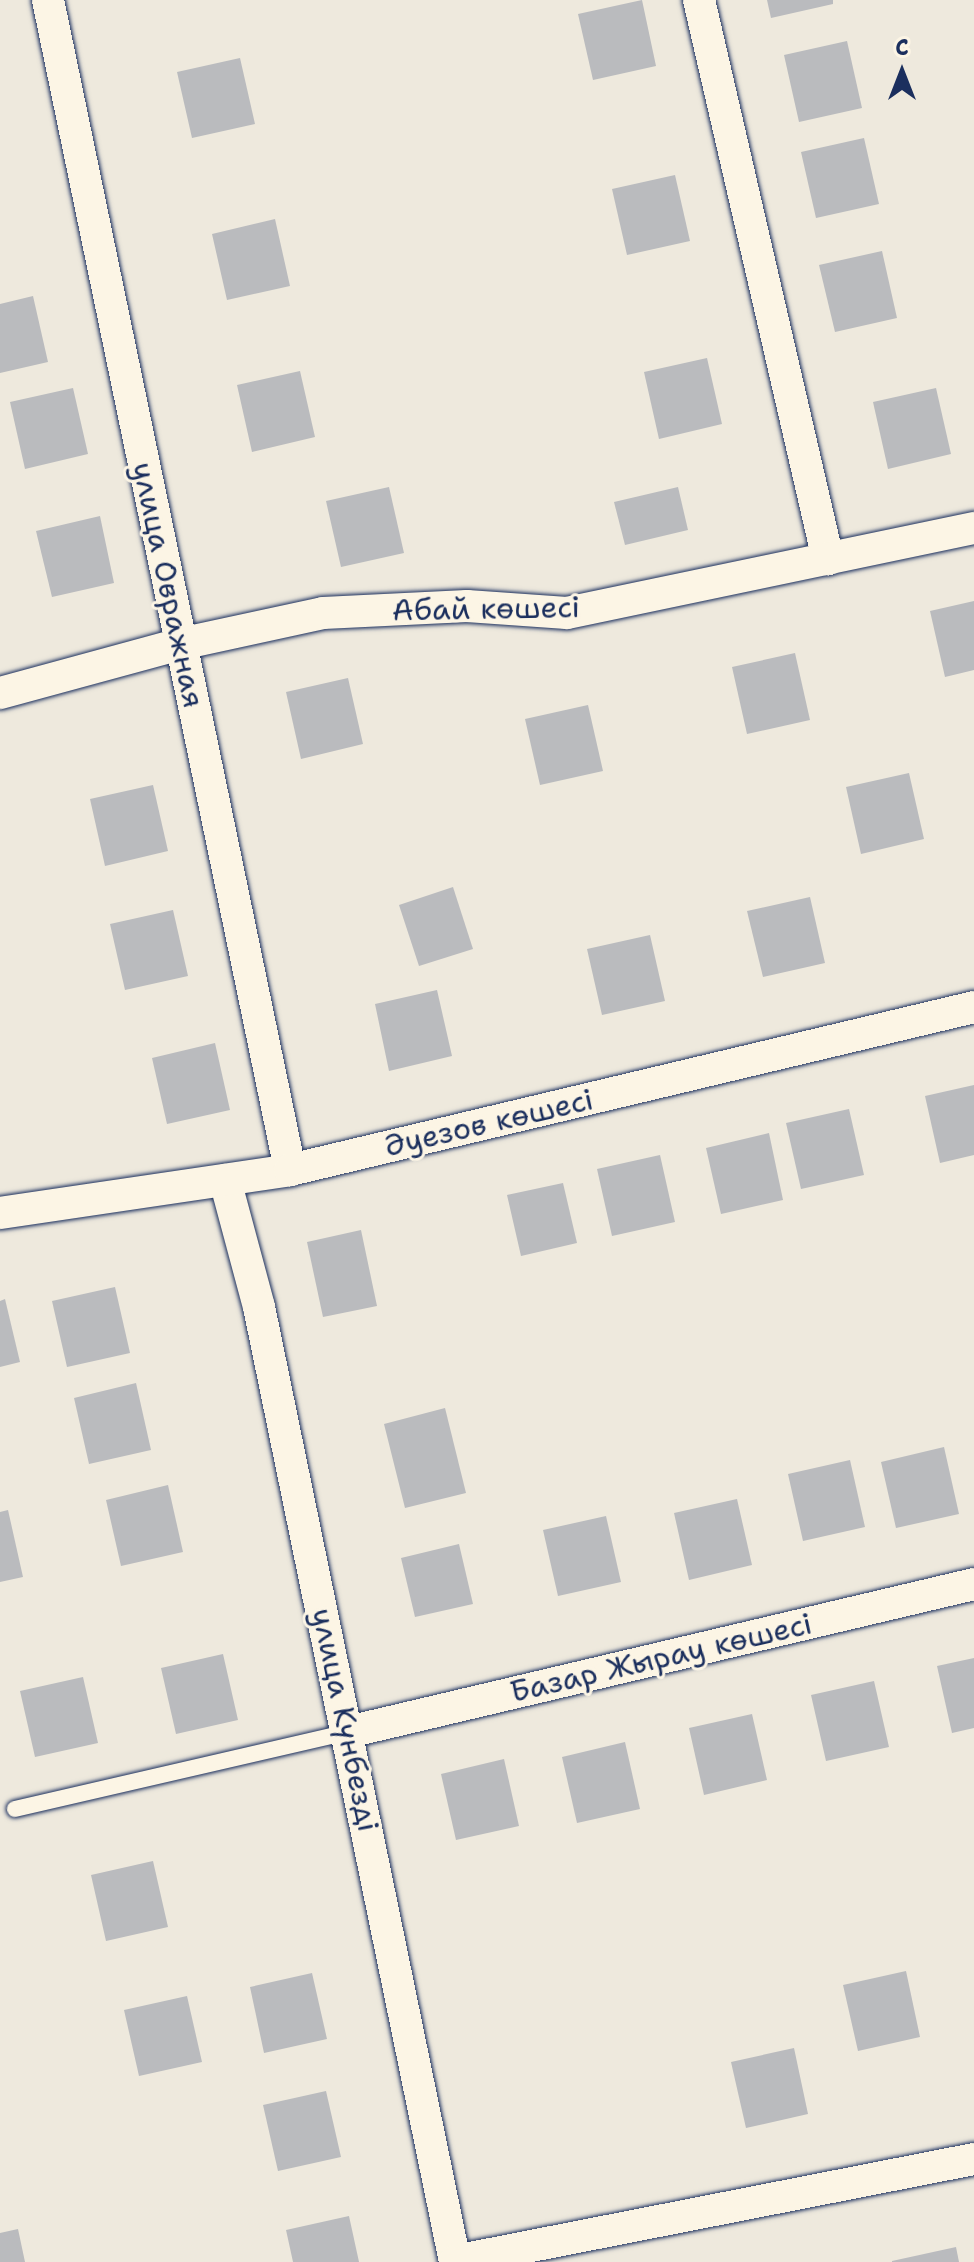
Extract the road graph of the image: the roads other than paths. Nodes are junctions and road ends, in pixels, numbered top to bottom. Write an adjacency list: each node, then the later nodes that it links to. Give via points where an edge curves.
1 (48, 0): 5 (street, улица Овражная)
2 (699, 0): 4 (street)
3 (974, 528): 4 (street, Абай көшесі)
4 (828, 559): 5 (street, Абай көшесі, via 567,613 467,606 323,613)
5 (180, 644): 6 (street, Абай көшесі); 8 (street, улица Овражная)
6 (0, 693)
7 (974, 1007): 8 (street, Әуезов көшесі)
8 (290, 1170): 9 (street, Әуезов көшесі)
9 (225, 1180): 10 (street, Әуезов көшесі); 12 (street, улица Күнбезді, via 259,1307)
10 (0, 1213)
11 (974, 1584): 12 (street, Базар Жырау көшесі)
12 (348, 1732): 13 (lane); 15 (street, улица Күнбезді)
13 (15, 1809)
14 (974, 2159): 15 (street)
15 (455, 2262)

